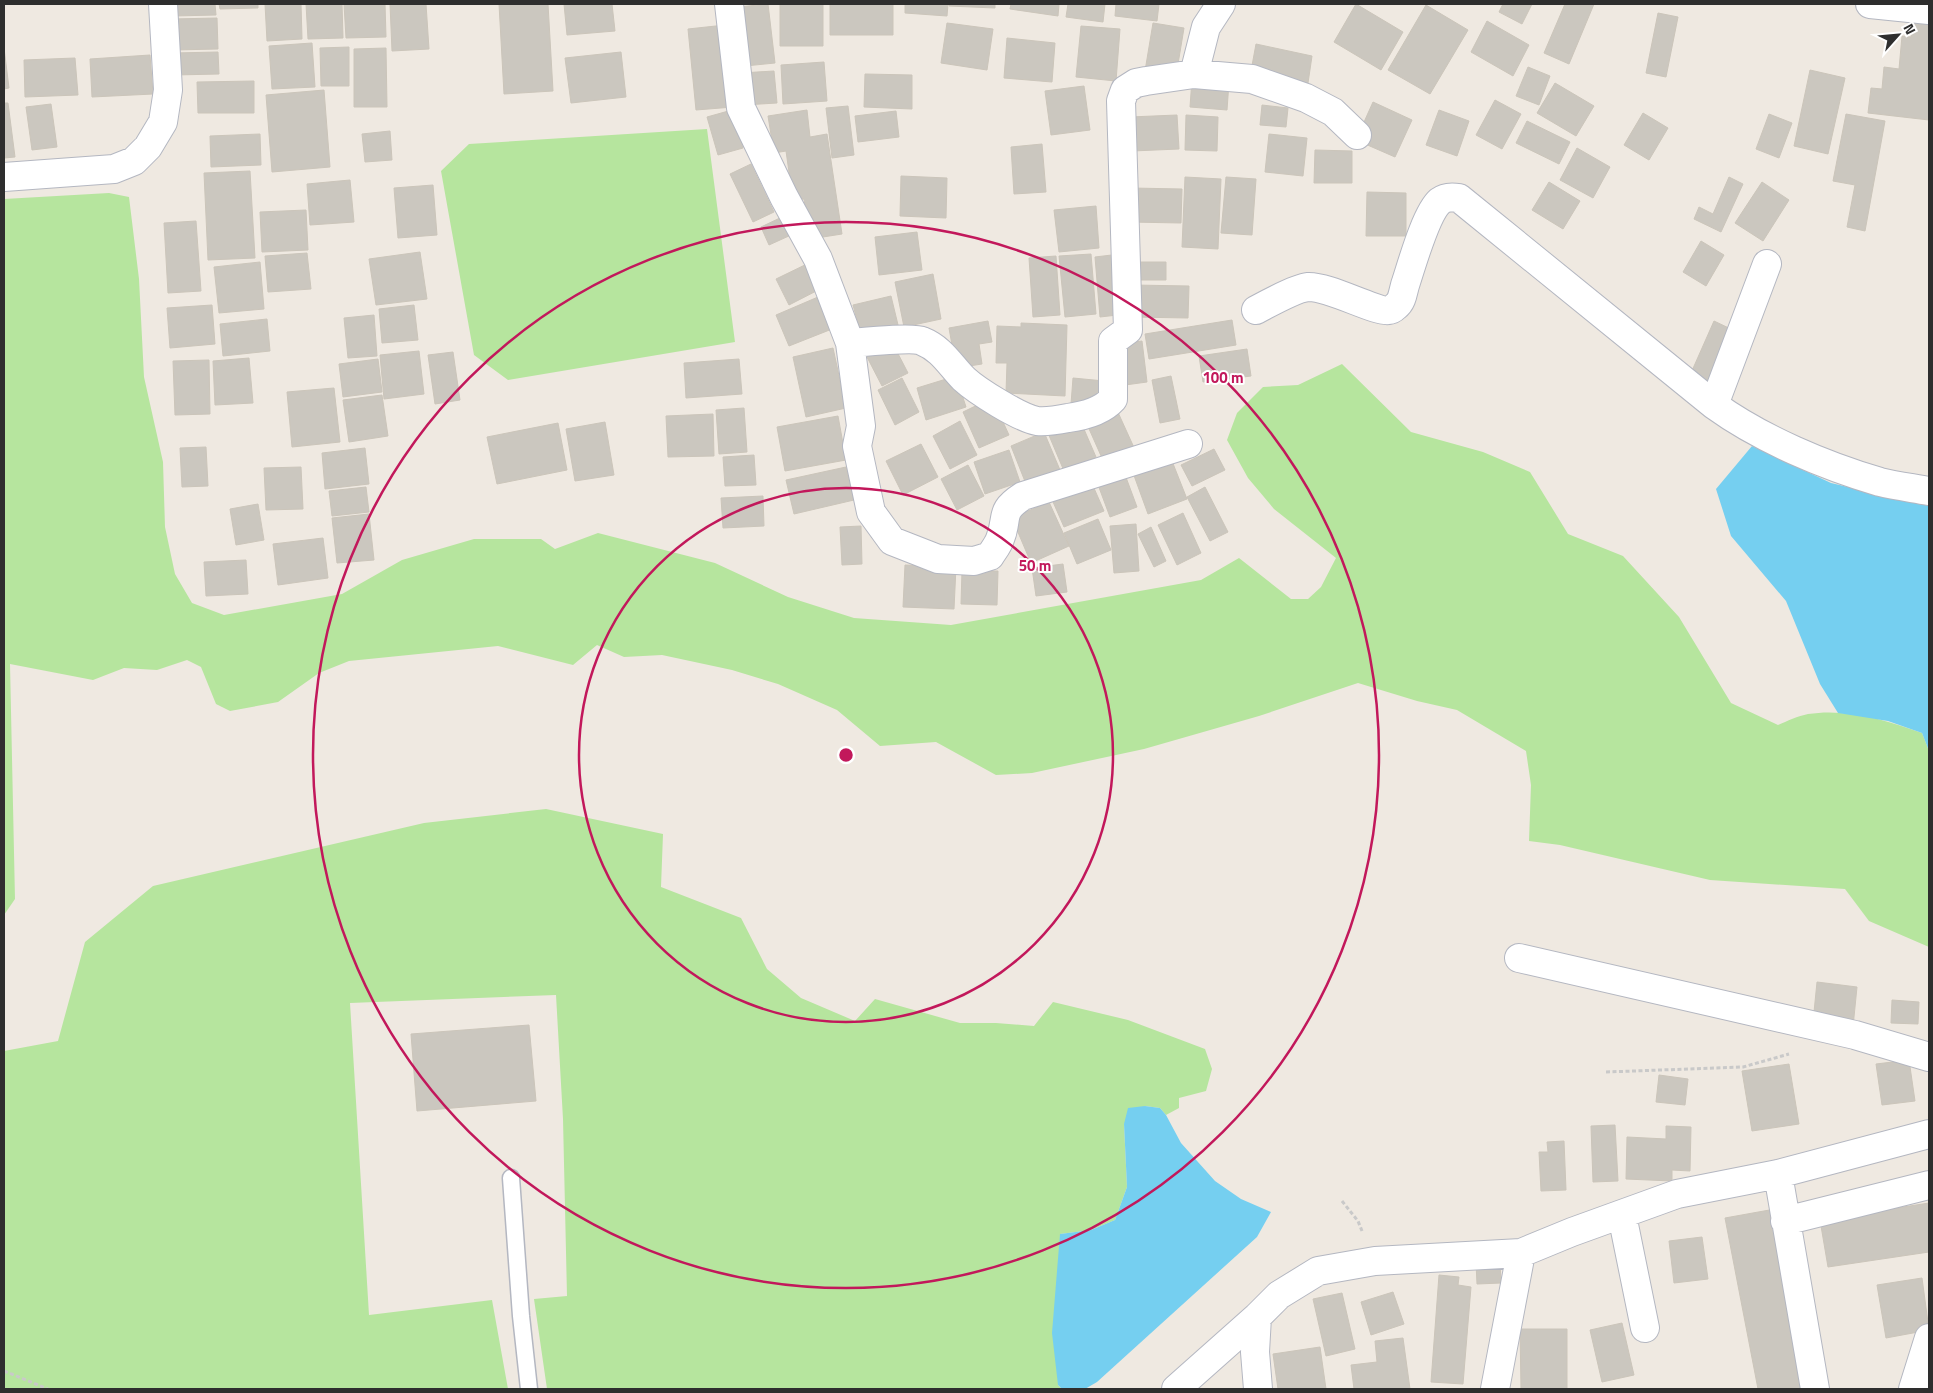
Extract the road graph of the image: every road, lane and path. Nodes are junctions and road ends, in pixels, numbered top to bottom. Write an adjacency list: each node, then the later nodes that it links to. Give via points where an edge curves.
1 (163, 4): 8 (street, via 168,90 163,122 148,146 134,161 114,169)
2 (729, 4): 11 (street, via 741,108 818,259)
3 (1221, 4): 6 (street, via 1206,27)
4 (1870, 4): 5 (street)
5 (1929, 10)
6 (1194, 74): 7 (street, via 1252,79 1306,98 1333,112); 11 (street, via 1136,83 1124,90 1121,101 1128,330 1113,340 1112,399 1109,403 1083,416 1036,421 978,390 938,349 920,340)
7 (1357, 135)
8 (4, 177)
9 (1767, 264): 12 (street)
10 (1256, 310): 12 (street, via 1308,287 1389,311 1401,300 1430,216 1440,201 1459,198)
11 (850, 343): 13 (street, via 861,426 857,446 871,512 892,541 938,559 974,562 990,556 1001,538 1005,513 1023,496)
12 (1714, 404): 14 (street, via 1732,418 1819,461 1882,482)
13 (1188, 444)
14 (1929, 491)
15 (1519, 958): 17 (street, via 1855,1035)
16 (1790, 1054): 18 (path, via 1743,1067)
17 (1929, 1057)
18 (1606, 1072)
19 (1929, 1134): 20 (street)
20 (1778, 1174): 23 (street, via 1677,1194); 24 (street)
21 (511, 1178): 31 (lane)
22 (1929, 1185): 24 (street)
23 (1622, 1215): 25 (street); 27 (street)
24 (1785, 1221): 35 (street)
25 (1521, 1253): 26 (street, via 1375,1261 1318,1271 1279,1295); 34 (street)
26 (1257, 1317): 32 (street); 33 (street)
27 (1645, 1328)
28 (1929, 1338): 36 (street)
29 (4, 1371): 30 (path)
30 (48, 1389)
31 (529, 1389)
32 (1176, 1389)
33 (1258, 1389)
34 (1494, 1389)
35 (1815, 1389)
36 (1913, 1389)

